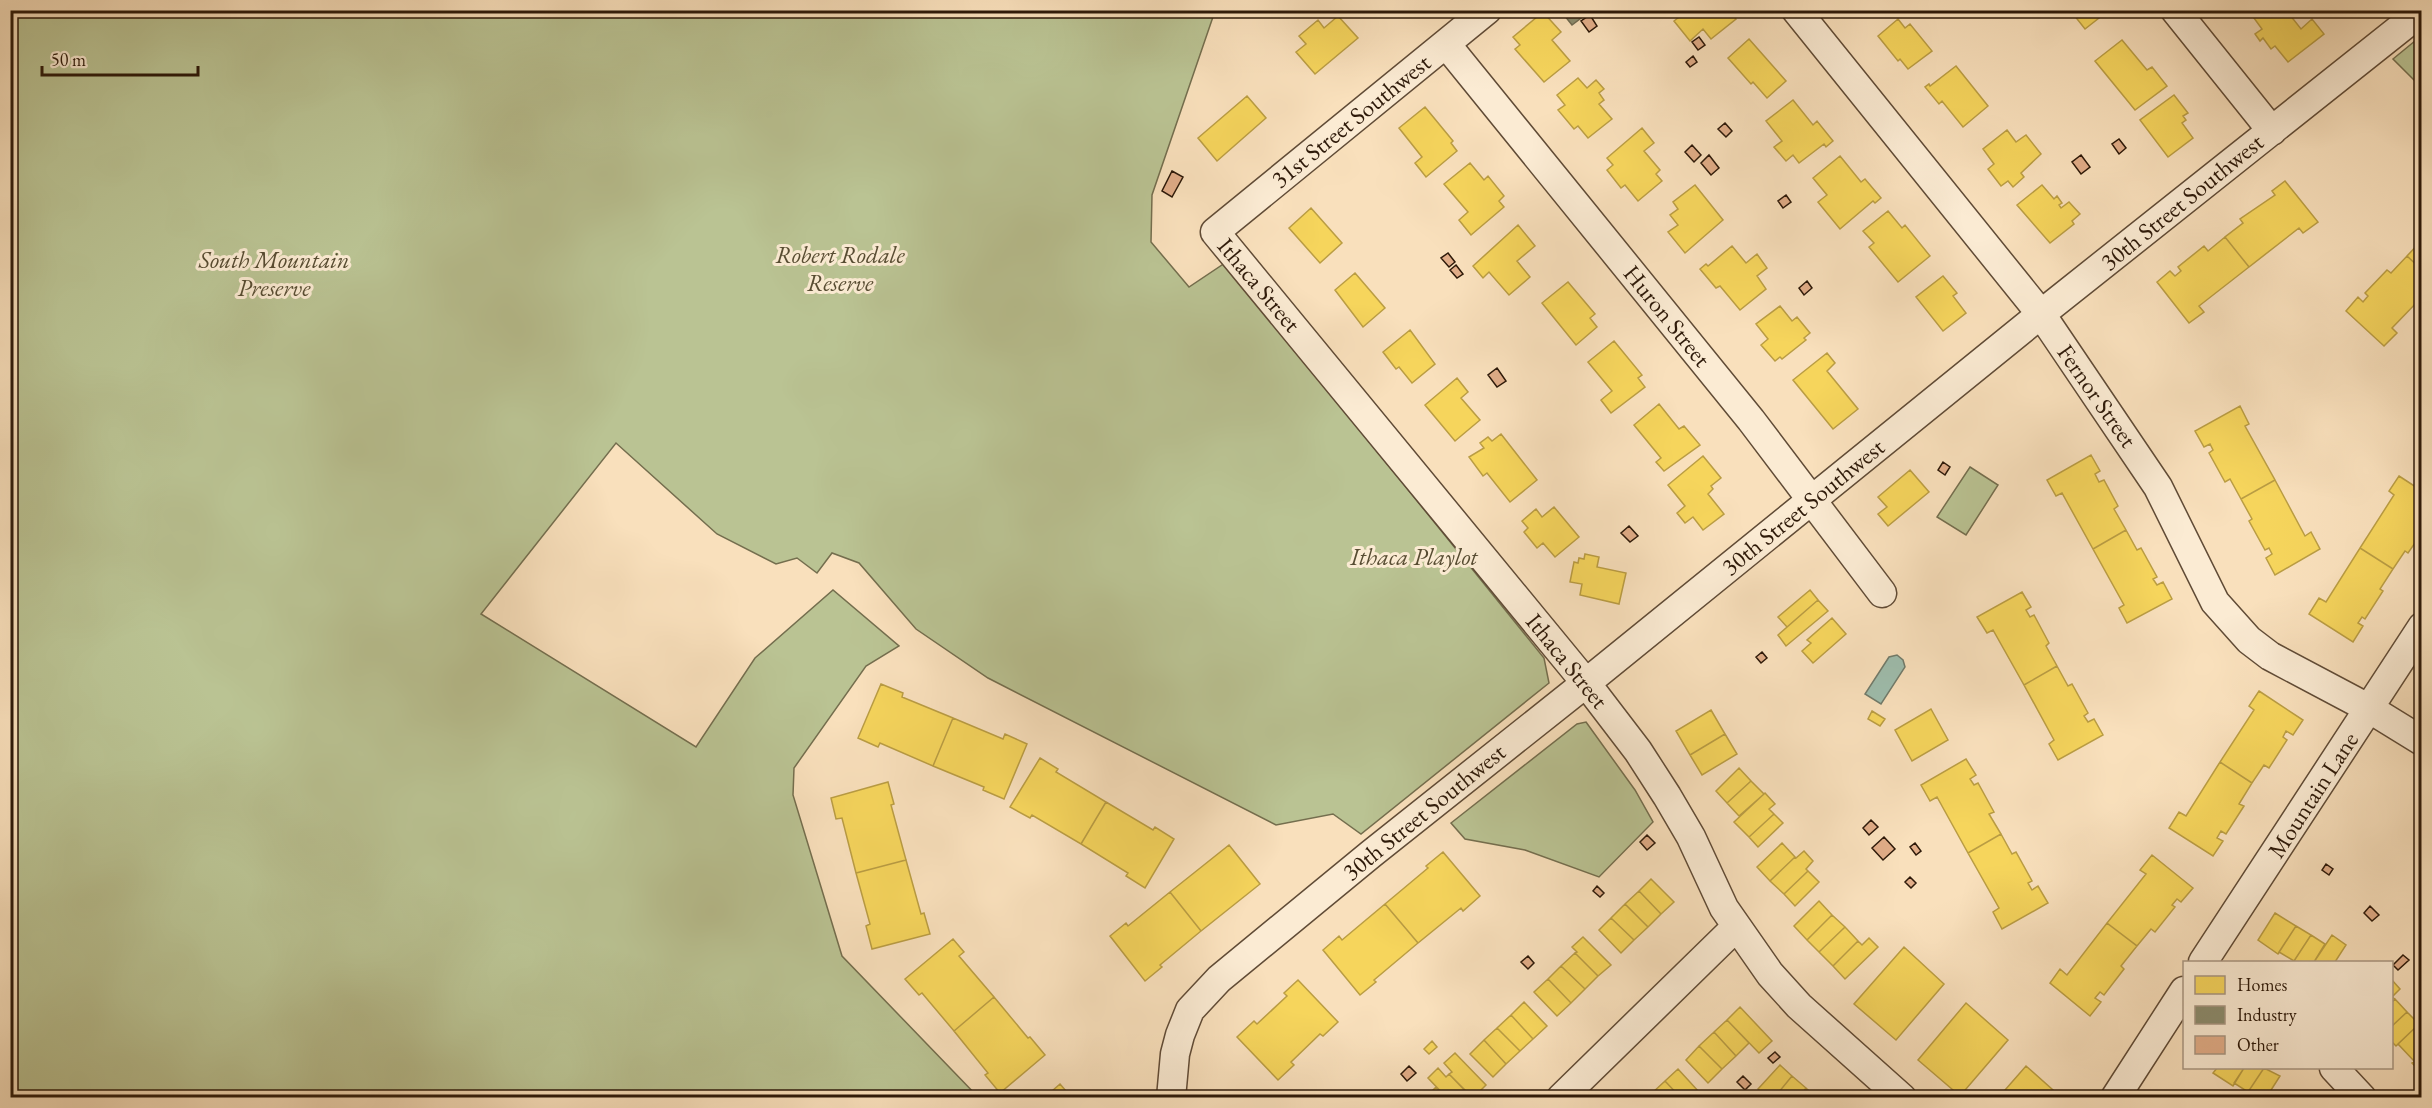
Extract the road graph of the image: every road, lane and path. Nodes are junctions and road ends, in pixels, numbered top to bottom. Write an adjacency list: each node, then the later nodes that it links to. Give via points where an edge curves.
1 (1487, 10): 5 (street, 31st Street Southwest)
2 (1796, 10): 8 (street, Fernor Street)
3 (2175, 10): 6 (street)
4 (2421, 10): 6 (street, 30th Street Southwest)
5 (1446, 44): 7 (street, 31st Street Southwest); 9 (street, Huron Street)
6 (2272, 131): 8 (street, 30th Street Southwest)
7 (1215, 232): 12 (street, Ithaca Street)
8 (2041, 314): 9 (street, 30th Street Southwest); 13 (street, Fernor Street, via 2158,487 2215,602 2249,640 2270,656)
9 (1813, 499): 10 (street, Huron Street); 12 (street, 30th Street Southwest)
10 (1882, 593)
11 (2421, 627): 13 (street, Mountain Lane)
12 (1586, 684): 15 (street, Ithaca Street, via 1667,796); 19 (street, 30th Street Southwest, via 1219,979 1190,1010 1175,1054)
13 (2370, 709): 14 (street, Fernor Street); 16 (street, Mountain Lane)
14 (2421, 741)
15 (1736, 927): 20 (street); 21 (street, Ithaca Street, via 1799,1006)
16 (2204, 961)
17 (2183, 993): 22 (street)
18 (2335, 1069): 23 (street)
19 (1171, 1098)
20 (1561, 1098)
21 (1902, 1098)
22 (2115, 1098)
23 (2362, 1098)

